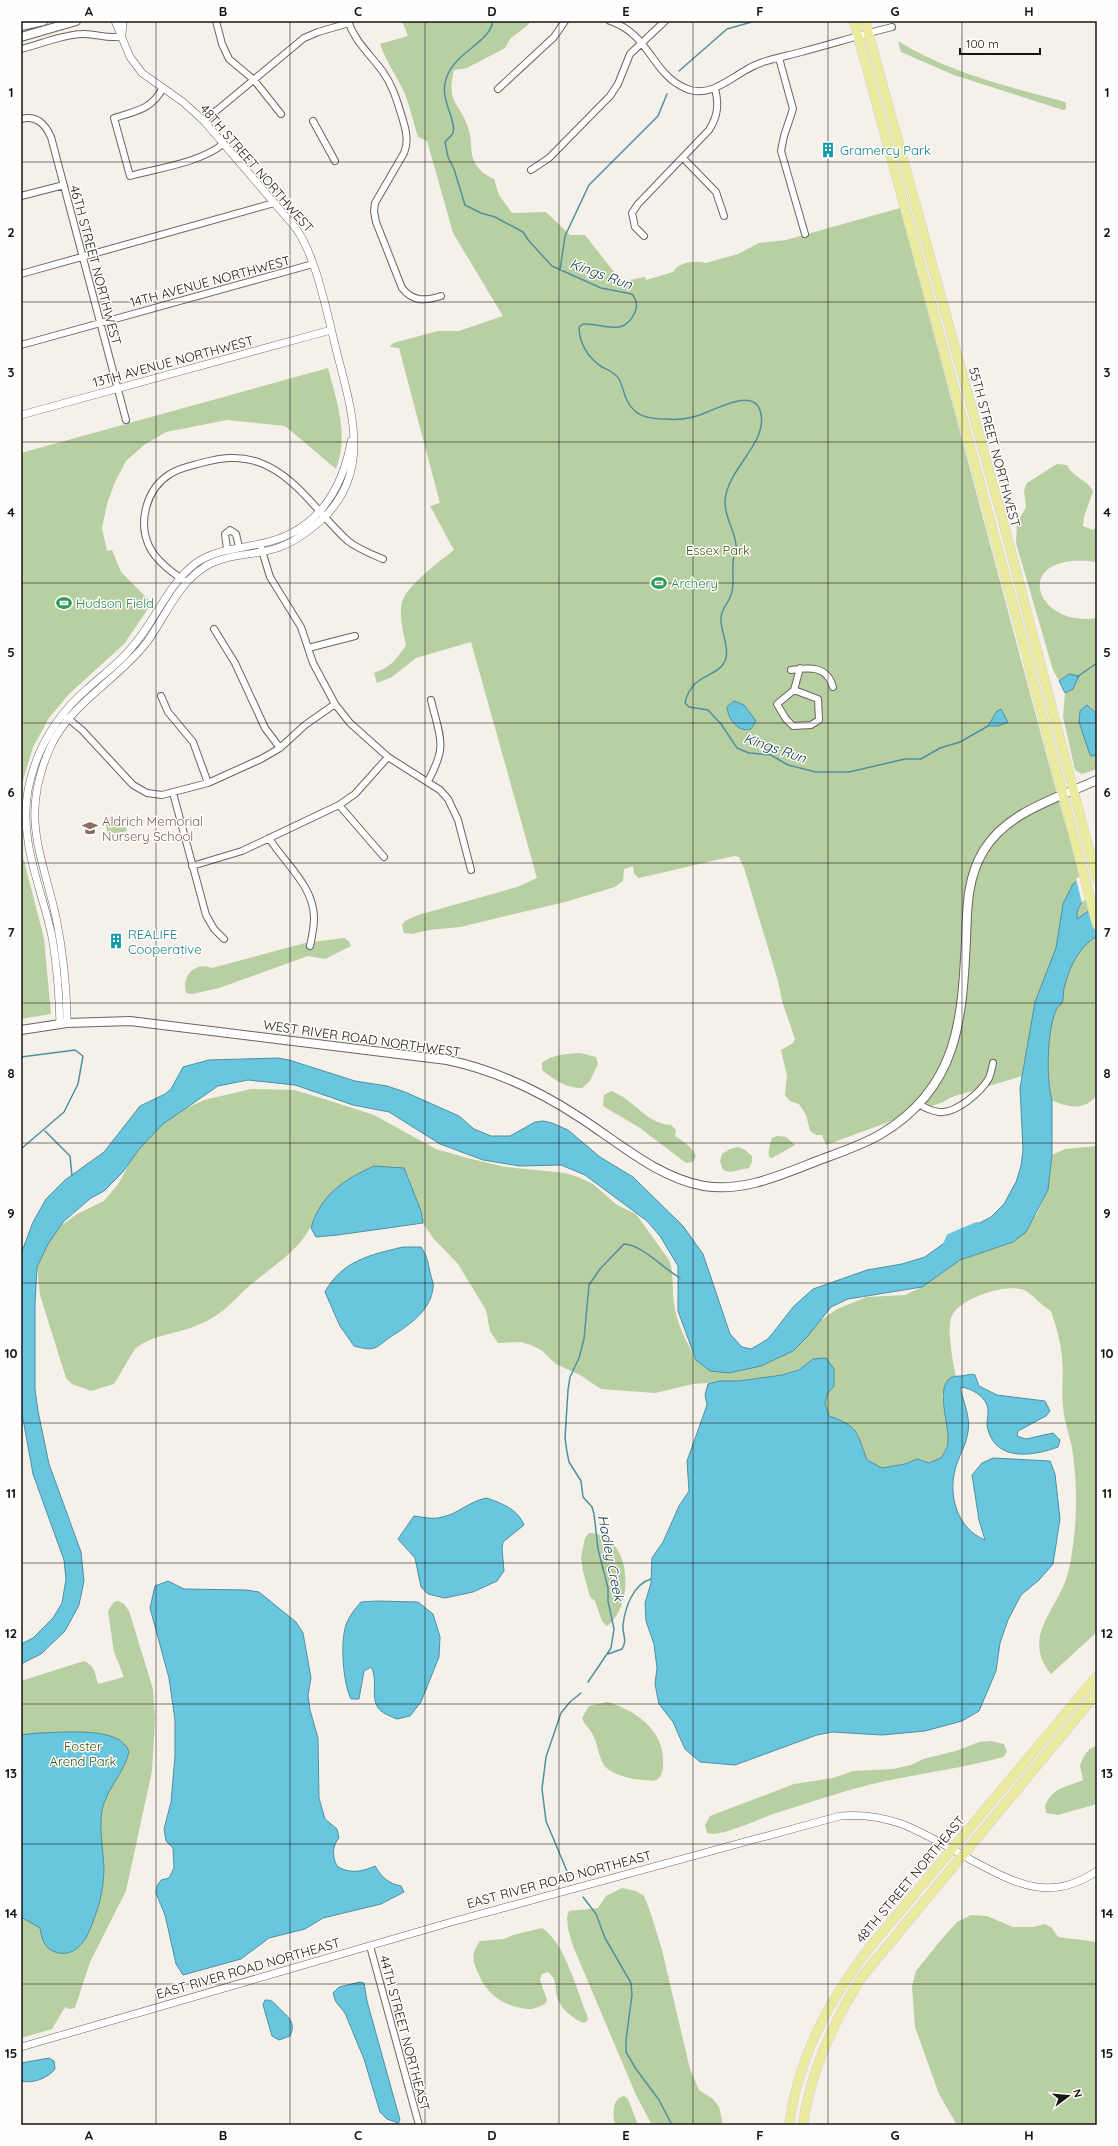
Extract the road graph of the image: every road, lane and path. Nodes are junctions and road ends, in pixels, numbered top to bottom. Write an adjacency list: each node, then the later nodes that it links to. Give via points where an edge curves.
1 (43, 21): 12 (main road)
2 (76, 21): 17 (main road)
3 (115, 21): 15 (street, 48TH STREET NORTHWEST)
4 (123, 21): 15 (street, 48TH STREET NORTHWEST)
5 (216, 21): 21 (street, via 229,59)
6 (565, 21): 24 (street, via 554,37)
7 (610, 21): 18 (street, via 627,28)
8 (665, 21): 18 (street)
9 (854, 21): 16 (main road, 55TH STREET NORTHWEST)
10 (865, 21): 14 (main road, 55TH STREET NORTHWEST)
11 (349, 22): 21 (street, via 308,36); 42 (street, via 356,39 383,72 390,85 407,136 404,153 375,203 376,222 402,288 407,294 421,300)
12 (21, 26)
13 (892, 27): 14 (street)
14 (869, 33): 16 (street); 72 (main road, 55TH STREET NORTHWEST)
15 (122, 36): 19 (street, via 108,38 76,34); 22 (street, 48TH STREET NORTHWEST, via 136,66 146,77)
16 (858, 36): 20 (street); 74 (main road, 55TH STREET NORTHWEST)
17 (21, 37)
18 (641, 41): 23 (street, via 662,70 676,84 689,90); 32 (street, via 630,54 618,84 610,96 549,158)
19 (21, 49)
20 (779, 58): 23 (street, via 747,69); 37 (street, via 793,109 781,151)
21 (254, 80): 25 (street); 27 (street)
22 (163, 88): 27 (street, 48TH STREET NORTHWEST); 29 (street, via 148,106 114,118 130,176 201,157 214,152)
23 (715, 88): 30 (street, via 718,106 714,122)
24 (498, 89)
25 (280, 114)
26 (21, 118): 33 (street, 46TH STREET NORTHWEST, via 33,118 45,126 51,138)
27 (204, 121): 29 (street, 48TH STREET NORTHWEST)
28 (313, 121): 31 (street)
29 (223, 144): 35 (street, 48TH STREET NORTHWEST)
30 (683, 158): 36 (street, via 716,192); 38 (street, via 632,213 635,227)
31 (335, 161)
32 (531, 170)
33 (64, 185): 34 (street); 39 (street, 46TH STREET NORTHWEST)
34 (21, 196)
35 (274, 203): 39 (street); 40 (street, 48TH STREET NORTHWEST, via 302,236)
36 (724, 216)
37 (805, 234)
38 (644, 236)
39 (82, 257): 41 (street); 43 (street, 46TH STREET NORTHWEST)
40 (313, 264): 43 (street, 14TH AVENUE NORTHWEST); 44 (street, 48TH STREET NORTHWEST)
41 (21, 274)
42 (441, 296)
43 (100, 323): 45 (street, 14TH AVENUE NORTHWEST); 46 (street, 46TH STREET NORTHWEST)
44 (331, 330): 46 (street, 13TH AVENUE NORTHWEST); 49 (street, 48TH STREET NORTHWEST, via 353,427 349,455 341,480)
45 (21, 345)
46 (117, 388): 47 (street, 13TH AVENUE NORTHWEST); 48 (street, 46TH STREET NORTHWEST)
47 (21, 415)
48 (126, 420)
49 (322, 515): 50 (street, via 283,537); 53 (street, via 285,545); 54 (street, via 349,542); 55 (street, via 284,476 256,461 221,458 176,470 156,488 146,505 144,520 145,535 150,547 160,560)
50 (260, 544): 51 (street); 53 (street)
51 (239, 547): 52 (street); 52 (street, via 236,534 230,530 225,534)
52 (227, 549): 55 (street, via 202,559)
53 (262, 552): 55 (street, via 230,557 209,564); 58 (street, via 270,577 301,627)
54 (383, 559)
55 (183, 580): 66 (street, via 134,646 76,698)
56 (214, 629): 67 (street, via 235,663 259,716)
57 (354, 636): 58 (street)
58 (308, 648): 65 (street, via 318,675)
59 (800, 668): 60 (street); 61 (street, via 819,669 826,673); 62 (street)
60 (791, 670)
61 (833, 687)
62 (794, 690): 62 (street, via 818,699 819,720 811,725 793,726 786,719 778,704)
63 (161, 696): 71 (street, via 168,712 193,742)
64 (431, 700): 70 (street, via 441,749 438,763)
65 (335, 704): 67 (street, via 305,725); 68 (street, via 350,723)
66 (65, 717): 73 (street, via 138,789 152,794); 84 (street, via 45,739 38,755 28,793 26,818 30,855 52,942)
67 (280, 748): 71 (street)
68 (388, 757): 70 (street); 75 (street, via 355,794)
69 (1097, 780): 72 (main road, WEST RIVER ROAD NORTHWEST)
70 (428, 781): 79 (street, via 440,790 454,809)
71 (208, 783): 73 (street)
72 (1074, 791): 74 (main road, WEST RIVER ROAD NORTHWEST); 80 (main road, 55TH STREET NORTHWEST)
73 (173, 793): 78 (street)
74 (1063, 795): 81 (main road, 55TH STREET NORTHWEST); 87 (main road, WEST RIVER ROAD NORTHWEST, via 1005,825 979,858 969,894 961,1010 955,1040 941,1073)
75 (340, 805): 76 (street); 77 (street)
76 (269, 838): 78 (street, via 242,851); 83 (street, via 279,855 306,887 311,898 314,920)
77 (384, 857)
78 (192, 866): 82 (street, via 209,923)
79 (471, 870)
80 (1097, 880)
81 (1097, 925)
82 (224, 939)
83 (310, 946)
84 (64, 1024): 85 (main road, WEST RIVER ROAD NORTHWEST); 87 (main road, WEST RIVER ROAD NORTHWEST, via 107,1021 159,1024 428,1057 464,1064 500,1075 536,1092 669,1174 693,1184 717,1188 743,1186 760,1181 855,1146 889,1129)
85 (21, 1030)
86 (993, 1063): 87 (street, via 989,1078 965,1102 940,1112)
87 (918, 1104)
88 (1097, 1676): 90 (main road, 48TH STREET NORTHEAST)
89 (1097, 1693): 91 (main road, 48TH STREET NORTHEAST)
90 (952, 1849): 91 (street, EAST RIVER ROAD NORTHEAST); 93 (street, EAST RIVER ROAD NORTHEAST, via 884,1818 855,1815 833,1817 462,1918); 96 (main road, 48TH STREET NORTHEAST, via 841,1986 808,2052)
91 (963, 1855): 92 (street, EAST RIVER ROAD NORTHEAST, via 1009,1880 1040,1888 1070,1884); 97 (main road, 48TH STREET NORTHEAST, via 879,1956 842,2009 818,2064)
92 (1097, 1871)
93 (370, 1946): 94 (street, EAST RIVER ROAD NORTHEAST); 95 (street, 44TH STREET NORTHEAST)
94 (21, 2047)
95 (419, 2125)
96 (789, 2125)
97 (803, 2125)

